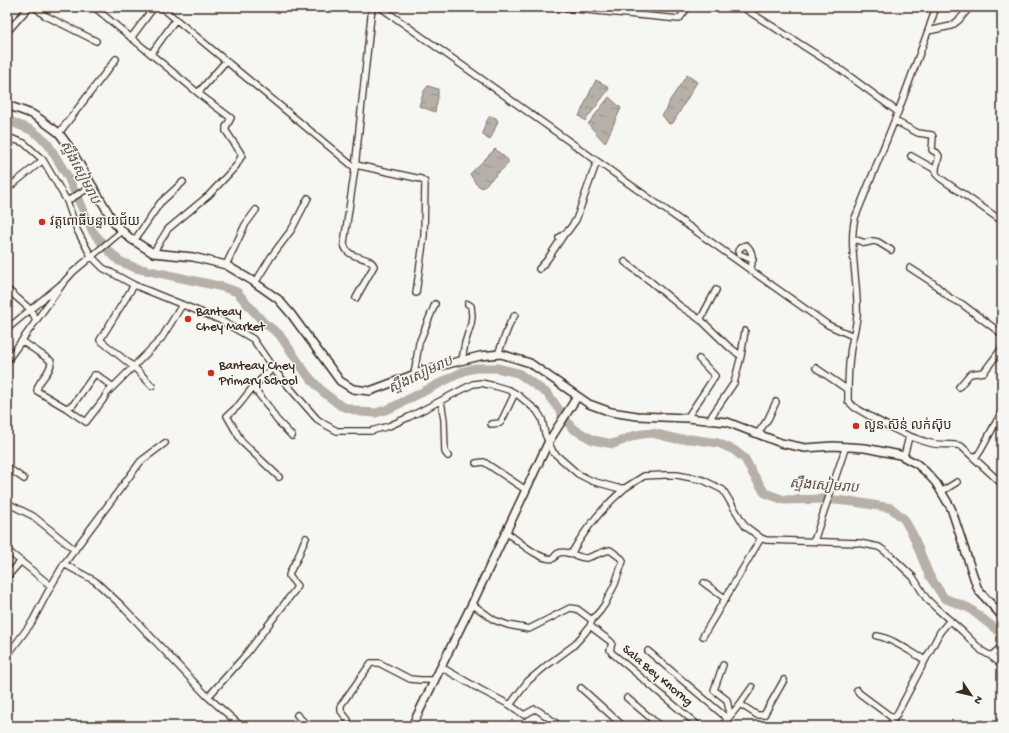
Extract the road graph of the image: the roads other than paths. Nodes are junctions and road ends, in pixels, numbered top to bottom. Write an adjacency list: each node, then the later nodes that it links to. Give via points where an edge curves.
1 (29, 7): 15 (street)
2 (35, 7): 17 (street, via 44,15)
3 (94, 7): 16 (street)
4 (154, 7): 16 (street)
5 (161, 7): 13 (street)
6 (372, 7): 31 (street)
7 (380, 7): 30 (street)
8 (555, 7): 9 (street, via 679,19)
9 (688, 7)
10 (742, 7): 23 (street, via 841,70)
11 (936, 7): 14 (street)
12 (970, 7): 14 (street, via 951,26)
13 (176, 19): 18 (street); 20 (street)
14 (928, 31): 23 (street)
15 (7, 32)
16 (131, 38): 18 (street)
17 (96, 41)
18 (151, 54): 21 (street)
19 (116, 59): 25 (street)
20 (226, 61): 21 (street); 31 (street)
21 (198, 93): 44 (street, via 231,118 226,130 242,155 236,166 209,195 168,229)
22 (7, 105): 25 (street, via 40,119)
23 (898, 112): 24 (street)
24 (895, 121): 32 (street, via 921,134 932,135 932,150 939,156); 41 (street, via 856,218)
25 (59, 133): 34 (street)
26 (10, 138): 27 (street); 29 (street, via 24,143)
27 (7, 149)
28 (911, 156): 32 (street)
29 (43, 160): 35 (street); 37 (street)
30 (597, 161): 50 (street, via 576,220); 51 (street)
31 (356, 167): 57 (street, via 421,178 425,182 424,236); 58 (street, via 344,243 351,254 372,262 374,266)
32 (936, 170): 39 (street, via 940,178)
33 (183, 182): 42 (street, via 160,203)
34 (92, 186): 37 (street); 40 (street)
35 (7, 189)
36 (308, 198): 53 (street, via 292,229)
37 (69, 200): 45 (street, via 77,230)
38 (256, 210): 48 (street, via 245,225)
39 (1002, 221)
40 (122, 231): 42 (street); 45 (street)
41 (854, 239): 43 (street, via 865,243 878,242); 69 (street, via 857,292)
42 (134, 241): 44 (street)
43 (891, 250)
44 (153, 253): 48 (street, via 192,257)
45 (91, 256): 52 (street); 54 (street, via 103,268)
46 (753, 260): 51 (street)
47 (625, 262): 65 (street)
48 (226, 265): 53 (street)
49 (910, 268): 68 (street)
50 (539, 269)
51 (750, 269): 69 (street, via 828,326)
52 (64, 282): 62 (street); 64 (street)
53 (255, 283): 80 (street, via 278,299 340,381 349,388 370,391)
54 (134, 285): 61 (street); 77 (street, via 100,340)
55 (7, 289): 62 (street)
56 (716, 290): 65 (street)
57 (416, 293)
58 (356, 298)
59 (435, 304): 80 (street, via 419,343)
60 (468, 304): 75 (street, via 471,306 472,316)
61 (182, 305): 77 (street, via 161,339); 78 (street, via 220,320 253,339)
62 (31, 310): 64 (street); 66 (street)
63 (515, 315): 72 (street)
64 (36, 320): 70 (street)
65 (700, 320): 73 (street)
66 (7, 328)
67 (745, 331): 73 (street)
68 (1002, 334)
69 (854, 336): 85 (street)
70 (22, 341): 76 (street); 90 (street, via 51,361 50,368 37,391)
71 (1002, 348): 84 (street, via 984,372 970,374)
72 (498, 354): 75 (street); 87 (street, via 530,363)
73 (741, 356): 93 (street, via 734,383)
74 (699, 359): 92 (street, via 715,376)
75 (462, 360): 80 (street)
76 (7, 362)
77 (132, 367): 81 (street); 82 (street)
78 (273, 368): 83 (street); 88 (street, via 317,419 337,431 371,431 389,426)
79 (816, 368): 85 (street)
80 (414, 375)
81 (152, 386)
82 (113, 387): 90 (street, via 96,375 73,405); 90 (street, via 86,422)
83 (253, 387): 96 (street); 106 (street, via 228,414 228,420 242,442)
84 (959, 387)
85 (848, 390): 97 (street, via 848,401 854,408)
86 (515, 393): 88 (street, via 488,384 473,384); 94 (street, via 502,422); 98 (street, via 542,419)
87 (577, 397): 92 (street, via 611,412); 98 (street)
88 (441, 401): 101 (street, via 445,452)
89 (776, 402): 95 (street)
90 (66, 408)
91 (1001, 413): 103 (street, via 981,450 977,456)
92 (687, 418): 93 (street)
93 (709, 420): 95 (street, via 727,422)
94 (492, 424)
95 (758, 434): 100 (street, via 781,443 805,448)
96 (292, 436)
97 (909, 437): 102 (street); 103 (street, via 936,445 961,446)
98 (550, 439): 110 (street, via 553,452 578,474 592,481); 111 (street)
99 (165, 444): 119 (street, via 141,460)
100 (846, 446): 102 (street); 117 (street)
101 (448, 456)
102 (904, 456): 112 (street, via 926,472)
103 (973, 456): 109 (street)
104 (476, 463): 111 (street, via 484,462)
105 (7, 467): 107 (street)
106 (279, 477)
107 (24, 479)
108 (957, 482): 112 (street)
109 (1002, 484)
110 (625, 488): 116 (street, via 644,476 664,475 703,480 724,490 745,526); 120 (street, via 610,500 596,517)
111 (526, 490): 114 (street)
112 (941, 492): 128 (street, via 951,508 977,587)
113 (7, 503): 119 (street, via 33,516)
114 (506, 532): 120 (street, via 544,557 551,559 559,552); 127 (street)
115 (306, 538): 147 (street, via 289,573 297,587 243,658)
116 (761, 538): 117 (street, via 772,541); 126 (street)
117 (814, 541): 130 (street, via 859,543 879,547 914,577 926,598)
118 (7, 550): 121 (street)
119 (75, 550): 122 (street)
120 (571, 554): 129 (street, via 584,558 610,550 623,561 605,604)
121 (21, 561): 123 (street); 125 (street)
122 (67, 562): 125 (street); 147 (street, via 75,570 95,581 121,605)
123 (7, 577)
124 (704, 583): 126 (street)
125 (51, 586): 137 (street, via 32,622)
126 (726, 599): 132 (street)
127 (472, 604): 129 (street, via 494,620 530,629 570,608 578,609); 141 (street)
128 (1002, 616)
129 (592, 620): 131 (street)
130 (950, 620): 136 (street, via 982,651); 138 (street, via 940,632)
131 (590, 626): 150 (street, via 573,646 528,681); 161 (street, Sala Bey Knorng, via 610,640 612,652)
132 (703, 636)
133 (877, 636): 138 (street)
134 (1002, 646): 136 (street)
135 (648, 651): 152 (street)
136 (994, 654): 140 (street)
137 (7, 656)
138 (925, 660): 153 (street)
139 (723, 665): 152 (street, via 714,690 727,700)
140 (1002, 665)
141 (441, 667): 142 (street); 150 (street)
142 (435, 680): 154 (street, via 410,679 379,663 371,663 341,704 341,711); 157 (street)
143 (784, 680): 149 (street, via 762,715 757,715)
144 (752, 687): 149 (street)
145 (581, 688): 159 (street)
146 (857, 690): 153 (street)
147 (208, 697): 155 (street)
148 (627, 698): 160 (street)
149 (740, 704): 152 (street)
150 (510, 705): 158 (street, via 524,714 539,710)
151 (297, 715): 156 (street)
152 (729, 717): 162 (street)
153 (894, 719): 163 (street)
154 (348, 720)
155 (241, 726)
156 (308, 726)
157 (412, 726)
158 (560, 726)
159 (623, 726)
160 (660, 726)
161 (699, 726)
162 (722, 726)
163 (889, 726)

